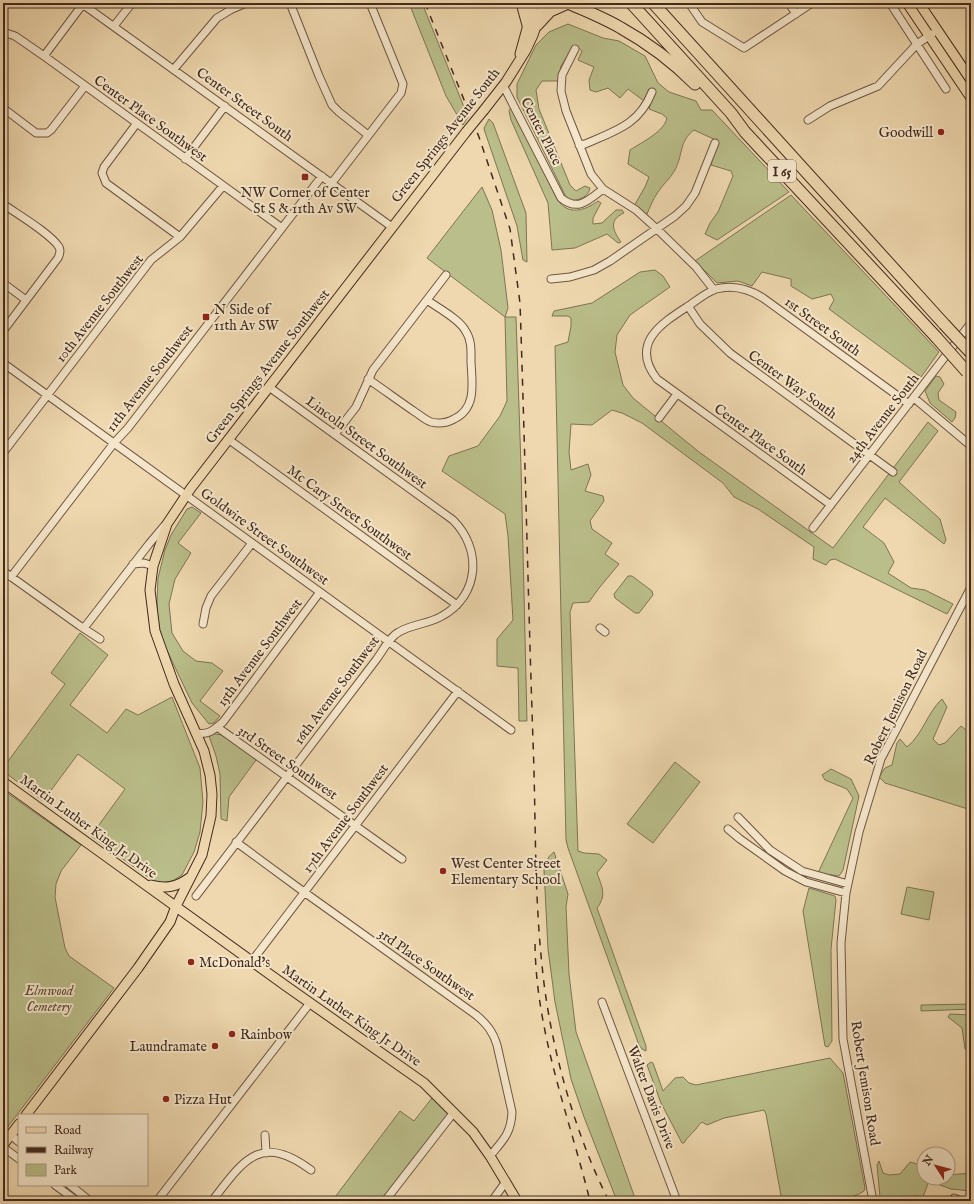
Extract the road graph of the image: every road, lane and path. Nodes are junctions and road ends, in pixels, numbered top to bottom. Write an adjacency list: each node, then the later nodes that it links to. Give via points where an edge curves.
1 (132, 3): 20 (street)
2 (246, 3): 27 (street, via 217,18)
3 (290, 3): 39 (street, via 332,105)
4 (370, 3): 39 (street, via 403,84 401,93)
5 (522, 3): 19 (highway)
6 (534, 3): 19 (main road, Green Springs Avenue South)
7 (544, 3): 19 (main road, Green Springs Avenue South)
8 (568, 3): 19 (highway, via 550,11); 38 (highway, via 621,28 657,50)
9 (630, 3): 38 (highway, I 65, via 731,113)
10 (689, 3): 18 (street, via 702,22 744,48)
11 (789, 3): 18 (street)
12 (812, 3): 18 (street)
13 (890, 3): 24 (street)
14 (907, 3): 23 (main road)
15 (919, 3): 21 (main road)
16 (82, 4): 20 (street, Center Street South); 26 (street)
17 (656, 5): 61 (highway, I 65, bridge)
18 (796, 14)
19 (532, 25): 29 (main road, Green Springs Avenue South, via 531,40)
20 (114, 26): 27 (street, Center Street South)
21 (938, 30): 23 (street); 28 (main road)
22 (3, 32): 26 (street, Center Place Southwest, via 15,36)
23 (930, 36): 24 (street); 33 (main road)
24 (917, 44): 31 (street); 36 (street, via 878,86 830,106)
25 (575, 49): 41 (street, via 562,75 561,91 563,105)
26 (44, 56): 30 (street, Center Place Southwest)
27 (174, 69): 34 (street, Center Street South)
28 (971, 80)
29 (503, 84): 46 (street, Center Place, via 561,198 570,204 586,202); 48 (main road, Green Springs Avenue South, bridge)
30 (85, 86): 35 (street, via 47,133 36,133); 37 (street, Center Place Southwest)
31 (946, 89)
32 (652, 92): 41 (street, via 644,109 632,122)
33 (971, 98)
34 (225, 106): 42 (street); 43 (street, Center Street South)
35 (3, 108)
36 (808, 120)
37 (137, 123): 42 (street, Center Place Southwest); 51 (street, via 102,173 106,183)
38 (745, 132): 63 (highway, I 65, bridge)
39 (368, 135): 44 (street)
40 (715, 143): 50 (street, via 691,199 682,211)
41 (579, 145): 46 (street, via 591,174)
42 (185, 159): 45 (street, Center Place Southwest)
43 (322, 176): 44 (street, Center Street South); 49 (street, 11th Avenue Southwest)
44 (331, 184): 48 (street, Center Street South)
45 (223, 186): 49 (street, Center Place Southwest); 51 (street, 10th Avenue Southwest)
46 (603, 189): 50 (street, via 636,210)
47 (3, 204): 56 (street, via 51,238 60,248 61,254)
48 (392, 227): 65 (main road, Green Springs Avenue Southwest)
49 (282, 228): 73 (street, 11th Avenue Southwest)
50 (657, 229): 53 (street, via 594,270); 55 (street, via 696,267)
51 (180, 237): 67 (street, 10th Avenue Southwest, via 151,260)
52 (446, 275): 57 (street)
53 (551, 279)
54 (3, 283): 56 (street)
55 (714, 290): 58 (street, Center Place South); 69 (street, 1st Street South, via 740,289 756,294)
56 (26, 300): 60 (street)
57 (427, 300): 64 (street); 64 (street, via 459,323 469,339 472,391 471,401 466,410 450,421 430,422)
58 (688, 306): 66 (street, Center Place South, via 660,326 651,336 647,349 653,373); 76 (street, Center Way South, via 700,324 730,353)
59 (971, 323): 68 (street, 24th Avenue South)
60 (3, 330)
61 (971, 353)
62 (3, 363): 67 (street, Goldwire Street Southwest)
63 (969, 374)
64 (368, 378): 71 (street, via 360,399)
65 (269, 387): 71 (street, Lincoln Street Southwest); 72 (main road, Green Springs Avenue Southwest)
66 (676, 394): 70 (street); 79 (street, Center Place South)
67 (47, 396): 73 (street, Goldwire Street Southwest); 75 (street, 10th Avenue Southwest)
68 (914, 398): 69 (street, 24th Avenue South); 74 (street)
69 (909, 404): 76 (street, 24th Avenue South)
70 (659, 418)
71 (335, 434): 80 (street, Lincoln Street Southwest)
72 (228, 440): 78 (main road, Green Springs Avenue Southwest); 90 (street, Mc Cary Street Southwest)
73 (114, 443): 78 (street, Goldwire Street Southwest); 87 (street, 11th Avenue Southwest)
74 (971, 446)
75 (3, 453)
76 (869, 455): 77 (street, Center Way South); 79 (street, 24th Avenue South)
77 (893, 472)
78 (186, 495): 81 (main road, Green Springs Avenue Southwest); 83 (street, Goldwire Street Southwest)
79 (831, 505): 82 (street, 24th Avenue South)
80 (450, 517): 90 (street, 16th Avenue Southwest, via 466,536 473,562 468,589)
81 (167, 524): 84 (street, Green Springs Avenue Southwest); 85 (main road, Green Springs Avenue Southwest)
82 (813, 528)
83 (252, 543): 89 (street, Goldwire Street Southwest); 91 (street, via 211,596)
84 (133, 564): 85 (street, via 144,563); 92 (street, Green Springs Avenue Southwest)
85 (153, 566): 98 (main road, Green Springs Avenue Southwest, via 150,590 155,631 174,684)
86 (3, 571): 87 (street)
87 (11, 577): 92 (street)
88 (971, 586): 108 (street, Robert Jemison Road, via 881,759 859,832)
89 (320, 592): 94 (street, Goldwire Street Southwest); 96 (street, 15th Avenue Southwest)
90 (457, 605): 94 (street, 16th Avenue Southwest, via 441,617 400,631)
91 (203, 624)
92 (84, 628): 93 (street)
93 (100, 639)
94 (389, 642): 95 (street, Goldwire Street Southwest); 99 (street, 16th Avenue Southwest)
95 (458, 691): 97 (street, Goldwire Street Southwest); 102 (street, 17th Avenue Southwest)
96 (217, 727): 98 (street, 3rd Street Southwest, via 210,733); 99 (street, 3rd Street Southwest)
97 (511, 730)
98 (196, 733): 106 (main road, Green Springs Avenue Southwest, via 204,751 212,794 211,816 202,855)
99 (287, 777): 102 (street, 3rd Street Southwest); 104 (street, 16th Avenue Southwest)
100 (3, 782): 107 (main road, Martin Luther King Jr Drive)
101 (738, 817): 108 (street, via 770,850 802,871)
102 (355, 826): 105 (street, 3rd Street Southwest); 109 (street, 17th Avenue Southwest)
103 (728, 828): 110 (street, via 786,871 806,882)
104 (236, 842): 109 (street, 3rd Place Southwest); 111 (street, 16th Avenue Southwest)
105 (402, 859)
106 (192, 875): 107 (main road, via 181,884 169,887 156,887); 112 (main road, Green Springs Avenue Southwest)
107 (144, 883): 112 (main road, Martin Luther King Jr Drive)
108 (848, 884): 110 (street, Robert Jemison Road)
109 (304, 892): 113 (street, 17th Avenue Southwest); 124 (street, 3rd Place Southwest, via 488,1025 494,1034 512,1112 509,1133)
110 (846, 893): 138 (street, Robert Jemison Road, via 841,943 843,1039)
111 (196, 896)
112 (176, 906): 113 (main road, Martin Luther King Jr Drive); 117 (main road, Green Springs Avenue Southwest, via 170,922 138,968)
113 (252, 961): 115 (main road, Martin Luther King Jr Drive)
114 (602, 1002): 137 (street, Walter Davis Drive)
115 (310, 1003): 116 (main road, Martin Luther King Jr Drive, via 424,1083); 132 (street)
116 (454, 1112): 124 (main road, Martin Luther King Jr Drive, via 473,1132); 134 (street)
117 (27, 1114)
118 (18, 1125): 119 (main road)
119 (11, 1135): 121 (street); 122 (main road)
120 (265, 1135): 123 (street)
121 (18, 1141)
122 (3, 1146): 125 (street)
123 (266, 1153): 126 (street, via 283,1154); 133 (street, via 250,1158 240,1166)
124 (490, 1156): 127 (main road, Martin Luther King Jr Drive)
125 (18, 1158)
126 (311, 1170)
127 (506, 1183): 135 (street); 136 (main road, Martin Luther King Jr Drive)
128 (56, 1186): 130 (street)
129 (71, 1186): 131 (street)
130 (77, 1201)
131 (90, 1201)
132 (157, 1201)
133 (214, 1201)
134 (385, 1201)
135 (492, 1201)
136 (517, 1201)
137 (677, 1201)
138 (873, 1201)
139 (952, 1201): 140 (street, via 954,1198)
140 (961, 1201)

